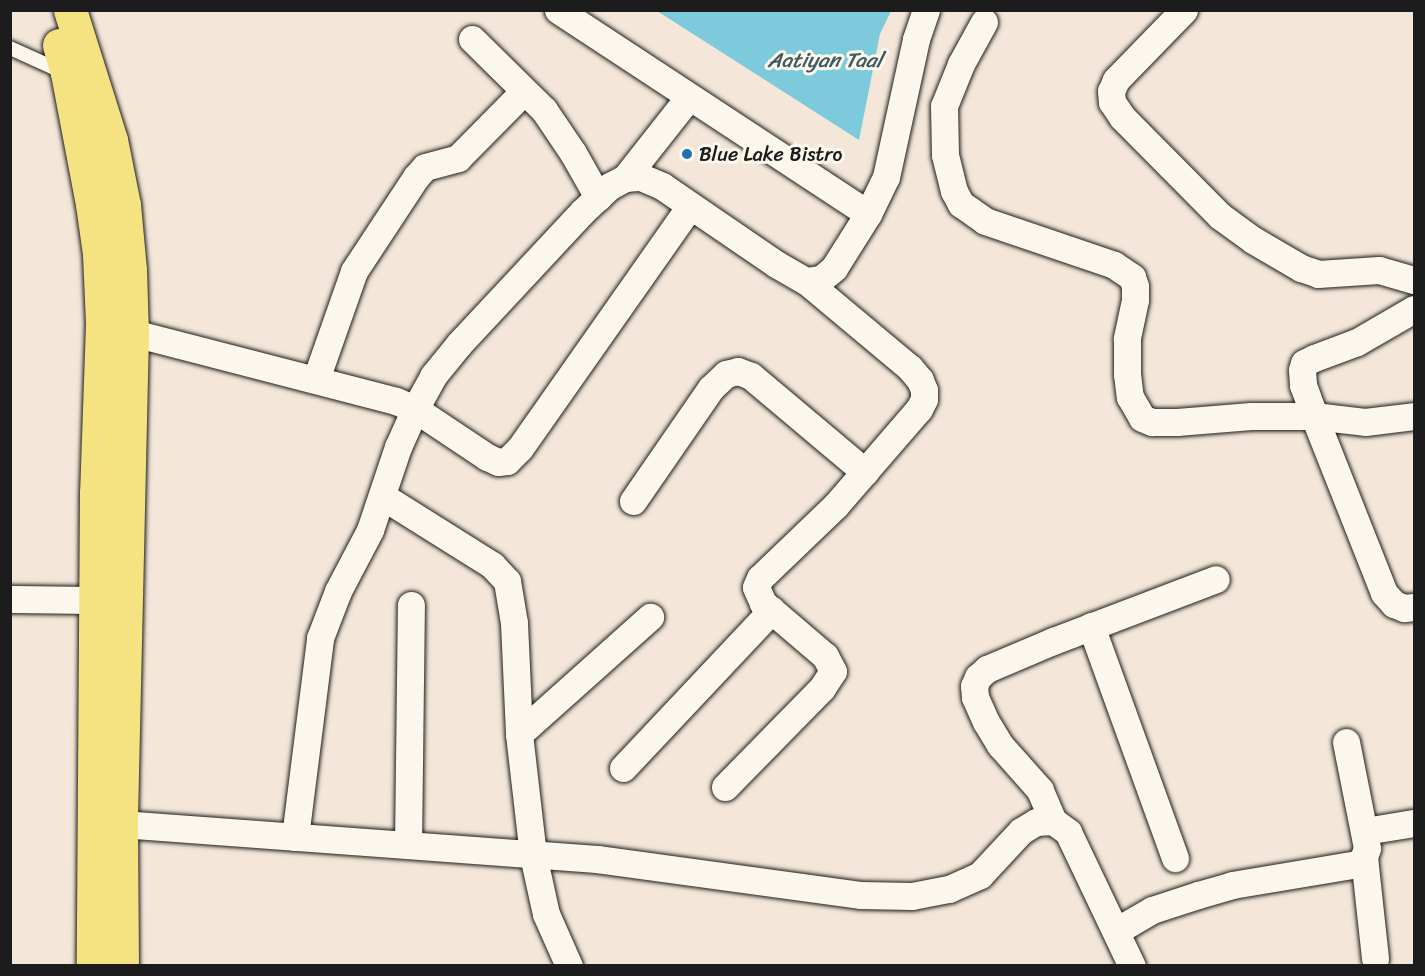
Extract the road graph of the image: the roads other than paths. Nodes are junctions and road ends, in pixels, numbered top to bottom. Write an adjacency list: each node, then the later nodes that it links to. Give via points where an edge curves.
1 (48, 10): 9 (main road)
2 (70, 10): 19 (main road, via 111,140 122,195)
3 (558, 10): 11 (street)
4 (926, 10): 15 (street, via 913,51 886,177)
5 (1184, 10): 16 (street, via 1116,80 1112,102 1122,117 1220,216 1301,268 1318,274 1379,270)
6 (984, 22): 22 (street, via 944,106 945,155 961,204 985,221 1114,265 1131,277 1135,300 1127,339 1127,374 1130,397 1142,418 1177,422)
7 (471, 39): 10 (street)
8 (10, 48): 9 (lane)
9 (68, 73): 19 (main road, via 99,254)
10 (524, 91): 13 (street, via 555,125); 20 (street, via 458,158 425,167 416,177 354,271)
11 (689, 97): 12 (street); 15 (street)
12 (625, 178): 13 (street); 14 (street, via 641,177 662,186)
13 (598, 197): 21 (street, via 459,344 433,376)
14 (690, 206): 17 (street); 21 (street, via 507,461 487,457)
15 (868, 214): 17 (street, via 834,268 821,279)
16 (1414, 280)
17 (806, 281): 24 (street, via 910,368 924,390 919,409)
18 (1414, 309): 22 (street, via 1358,342 1304,363 1303,386)
19 (117, 329): 20 (street); 29 (main road, via 96,493); 40 (main road)
20 (316, 379): 21 (street)
21 (415, 409): 25 (street)
22 (1314, 416): 23 (street, via 1365,422); 31 (street, via 1384,593 1394,604)
23 (1414, 416)
24 (865, 472): 26 (street, via 751,376 738,371 726,374 711,388); 32 (street, via 760,578 757,595)
25 (382, 496): 35 (street, via 492,565 507,581 514,622); 43 (street, via 320,638)
26 (633, 501)
27 (1216, 579): 34 (street)
28 (10, 599): 29 (street)
29 (97, 600): 50 (main road)
30 (411, 605): 44 (street)
31 (1414, 607)
32 (772, 610): 37 (street); 38 (street, via 825,656 833,671 822,688)
33 (650, 616): 35 (street)
34 (1091, 626): 39 (street, via 987,669 974,686 986,722 1000,745 1040,790); 47 (street)
35 (519, 734): 45 (street)
36 (1346, 742): 42 (street)
37 (623, 768)
38 (725, 787)
39 (1053, 821): 45 (street, via 1036,822 1021,831 980,875 950,889 912,896 861,895 667,867); 48 (street, via 1068,832)
40 (121, 824): 43 (street); 51 (main road)
41 (1414, 824): 42 (street)
42 (1365, 831): 46 (street)
43 (295, 837): 44 (street)
44 (408, 845): 45 (street)
45 (532, 855): 52 (street, via 546,914)
46 (1364, 857): 48 (street, via 1358,864 1232,885 1186,898 1152,910); 49 (street)
47 (1175, 858)
48 (1116, 931): 53 (street)
49 (1375, 958)
50 (93, 966)
51 (122, 966)
52 (569, 966)
53 (1132, 966)

